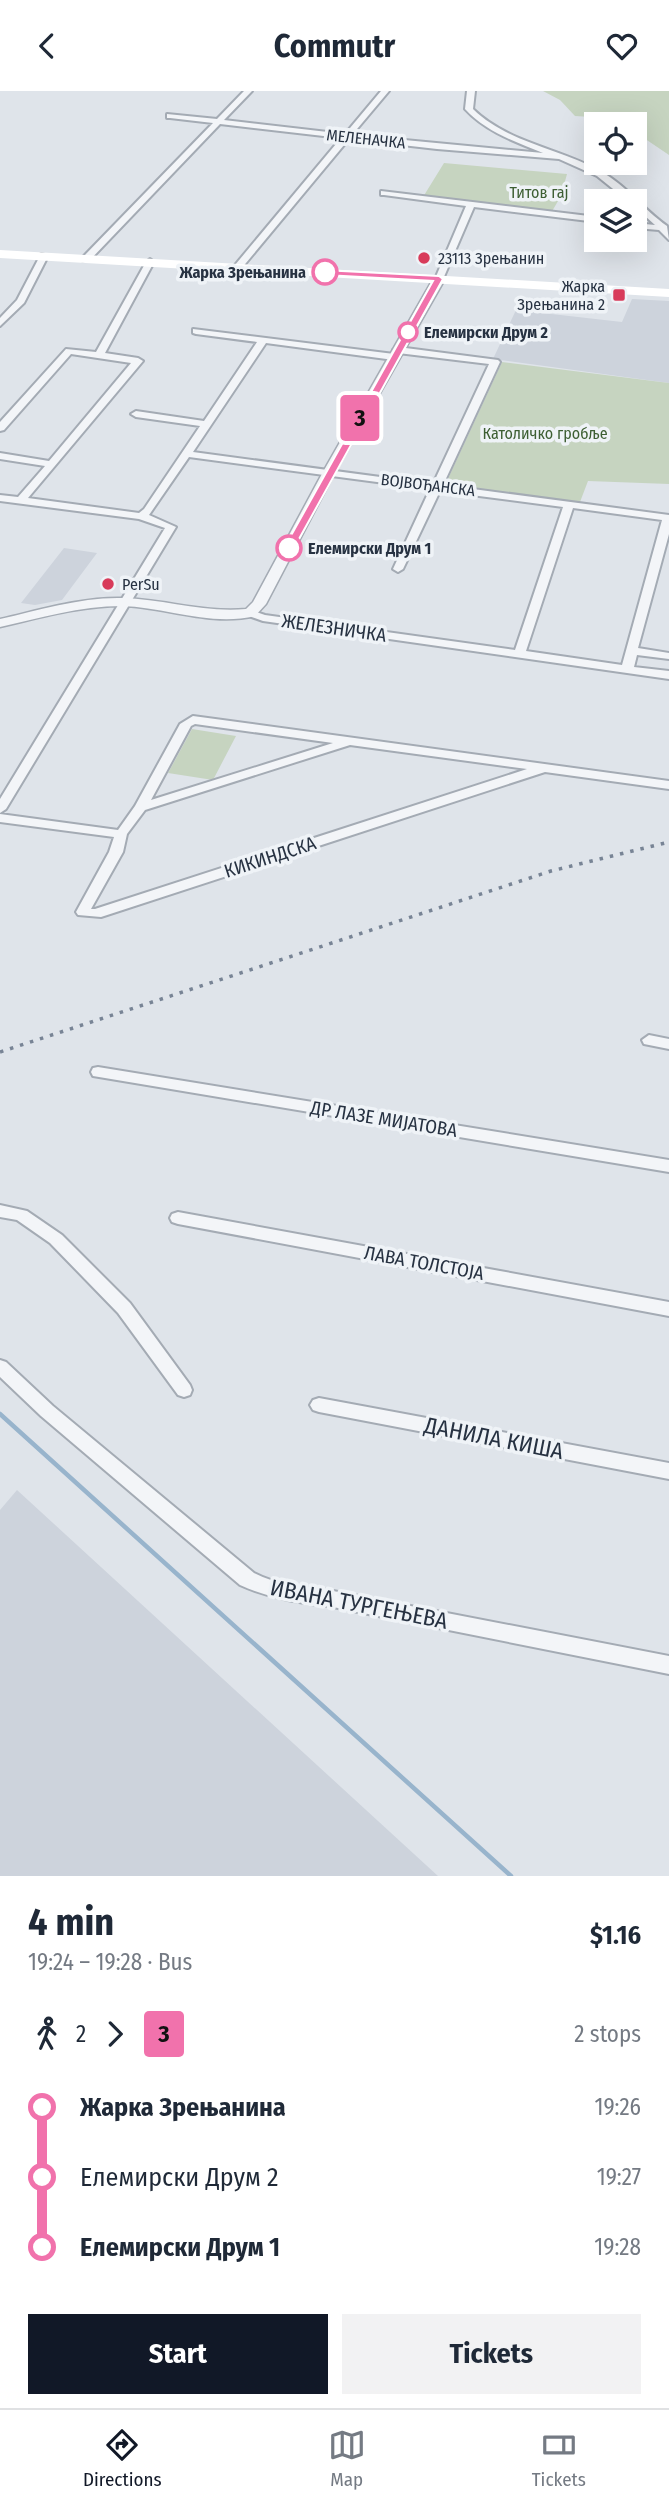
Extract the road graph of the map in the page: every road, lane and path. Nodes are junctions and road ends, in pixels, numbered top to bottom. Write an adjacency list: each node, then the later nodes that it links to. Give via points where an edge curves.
1 (248, 91): 5 (street)
2 (385, 91): 6 (street)
3 (471, 91): 7 (street, via 469,109 476,117)
4 (170, 116): 5 (street, МЕЛЕНАЧКА)
5 (219, 122): 6 (street, МЕЛЕНАЧКА); 17 (street)
6 (346, 137): 7 (street, МЕЛЕНАЧКА); 19 (street)
7 (563, 157): 8 (street)
8 (618, 189)
9 (384, 193): 10 (street)
10 (471, 204): 12 (street); 20 (street)
11 (647, 215): 14 (street)
12 (584, 218)
13 (647, 228): 14 (street)
14 (666, 233)
15 (0, 254): 16 (main road)
16 (44, 256): 17 (main road); 22 (street, via 21,301)
17 (86, 259): 18 (main road)
18 (150, 262): 19 (main road); 26 (street)
19 (238, 267): 20 (main road)
20 (439, 279): 21 (main road); 25 (street)
21 (669, 293)
22 (0, 323)
23 (196, 331): 24 (street)
24 (263, 340): 25 (street); 28 (street)
25 (396, 353): 33 (street); 34 (street, via 495,362)
26 (99, 355): 29 (street, via 69,351); 32 (street, via 138,361)
27 (136, 414): 28 (street)
28 (207, 424): 30 (street)
29 (0, 428)
30 (187, 454): 33 (street, ВОЈВОЂАНСКА); 38 (street)
31 (0, 456): 32 (street)
32 (51, 464): 36 (street)
33 (329, 472): 34 (street, ВОЈВОЂАНСКА); 44 (street)
34 (437, 486): 37 (street, ВОЈВОЂАНСКА); 40 (street)
35 (0, 498): 36 (street)
36 (20, 502): 38 (street)
37 (569, 504): 39 (street, ВОЈВОЂАНСКА); 47 (street)
38 (141, 516): 43 (street, via 171,527)
39 (669, 518): 41 (street)
40 (398, 569)
41 (653, 574): 42 (street); 46 (street)
42 (669, 576)
43 (122, 603): 44 (street, ЖЕЛЕЗНИЧКА); 45 (street, ЖЕЛЕЗНИЧКА, via 67,608); 55 (street)
44 (250, 613): 47 (street, ЖЕЛЕЗНИЧКА)
45 (0, 623)
46 (632, 651): 48 (street); 49 (street)
47 (519, 654): 49 (street, ЖЕЛЕЗНИЧКА)
48 (669, 656)
49 (627, 669): 50 (street, ЖЕЛЕЗНИЧКА)
50 (669, 675)
51 (350, 742): 52 (street); 54 (street); 54 (street, via 188,722)
52 (541, 769): 53 (street); 57 (street, КИКИНДСКА, via 86,914 83,910 106,872)
53 (669, 785)
54 (141, 807): 57 (street)
55 (0, 809)
56 (0, 818): 57 (street)
57 (121, 834)
58 (649, 1040): 59 (street)
59 (669, 1044)
60 (98, 1072): 61 (street, ДР ЛАЗЕ МИЈАТОВА)
61 (669, 1166)
62 (0, 1211): 66 (street, via 27,1219 56,1238 124,1308)
63 (178, 1218): 64 (street, ЛАВА ТОЛСТОЈА)
64 (669, 1309)
65 (0, 1367): 69 (street, ИВАНА ТУРГЕЊЕВА, via 247,1579 264,1588)
66 (184, 1390)
67 (319, 1405): 68 (street, ДАНИЛА КИША)
68 (669, 1471)
69 (669, 1665)

